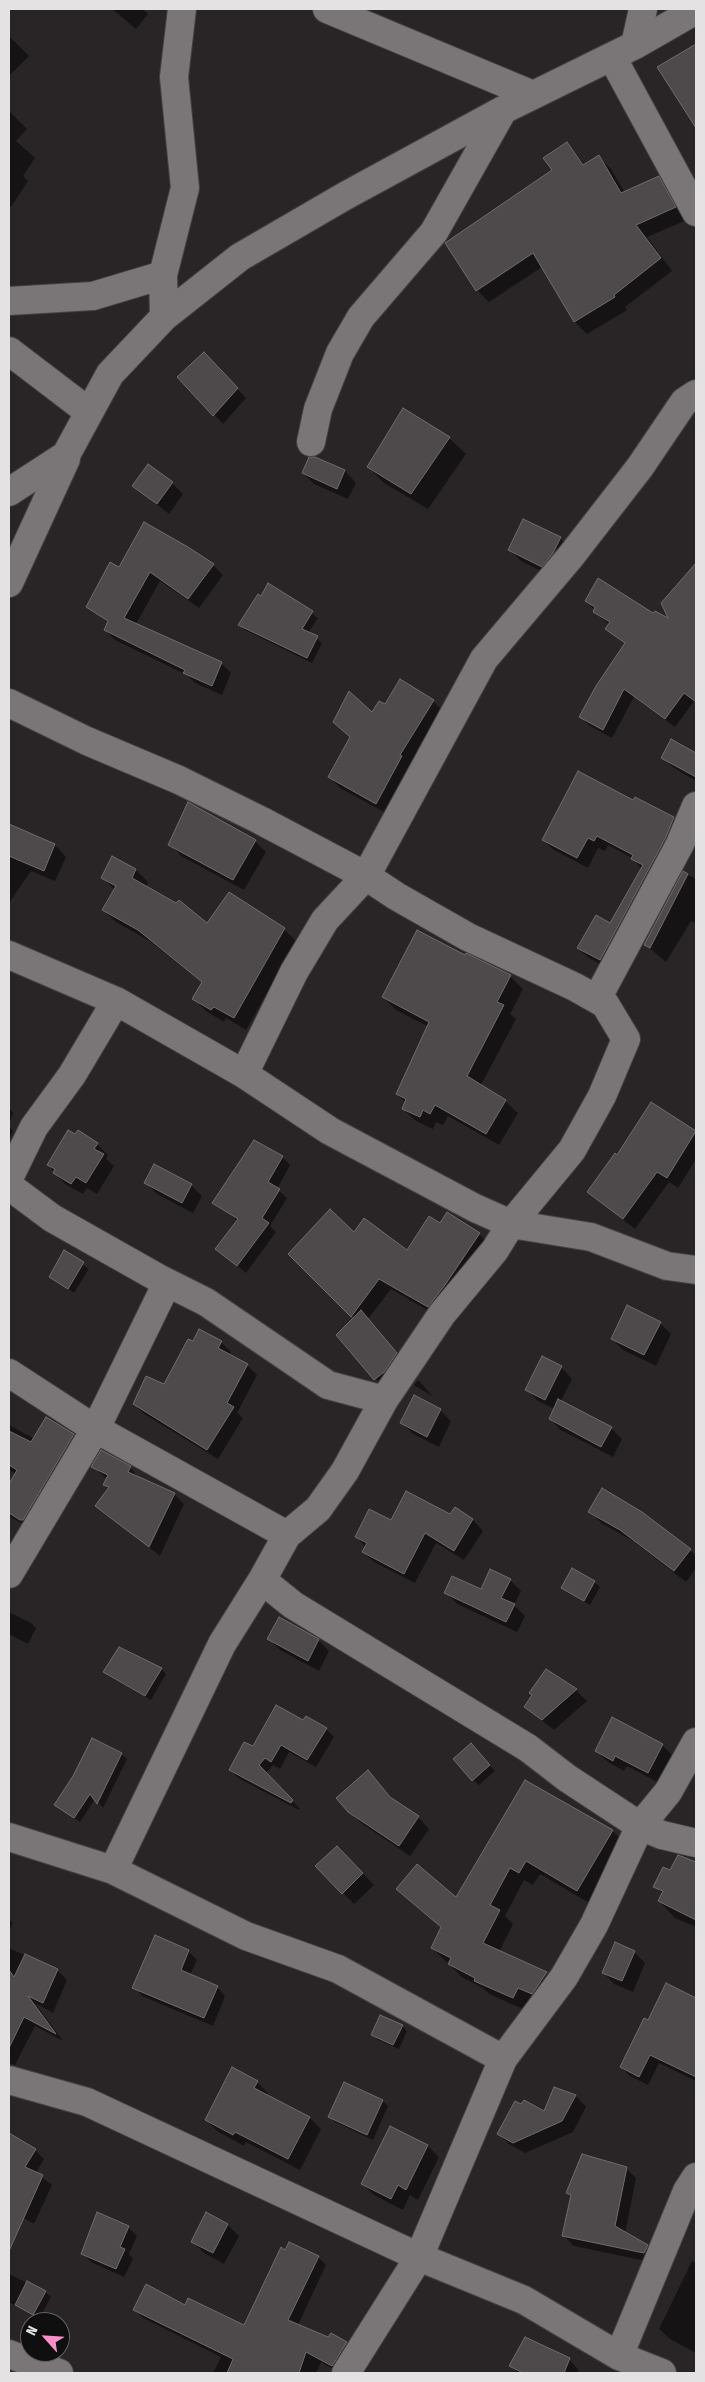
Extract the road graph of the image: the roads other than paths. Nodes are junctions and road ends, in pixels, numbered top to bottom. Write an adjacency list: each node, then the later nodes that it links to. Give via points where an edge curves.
1 (182, 9): 9 (street, via 174,77 185,188)
2 (327, 9): 6 (street)
3 (643, 9): 5 (street)
4 (696, 10): 5 (street)
5 (624, 51): 6 (street); 8 (street)
6 (533, 95): 7 (street)
7 (503, 110): 11 (street, via 240,257); 15 (street, via 434,232 361,317 340,353 318,409)
8 (696, 212)
9 (163, 274): 10 (street, via 93,296); 11 (street)
10 (9, 301)
11 (164, 317): 14 (street, via 110,374)
12 (9, 350): 14 (street)
13 (696, 394): 21 (street, via 684,402 640,467 484,659)
14 (89, 412): 16 (street)
15 (311, 442)
16 (66, 455): 17 (street); 18 (street)
17 (9, 492)
18 (9, 583)
19 (9, 704): 21 (street, via 179,780)
20 (696, 806): 23 (street, via 680,844)
21 (366, 876): 23 (street, via 462,934); 25 (street, via 320,929 294,972)
22 (9, 955): 24 (street)
23 (597, 1000): 28 (street, via 605,1004 626,1039 602,1096 572,1150)
24 (116, 1002): 25 (street); 26 (street, via 72,1075 34,1128)
25 (244, 1074): 28 (street, via 330,1131)
26 (9, 1178)
27 (9, 1186): 30 (street, via 52,1218)
28 (511, 1224): 29 (street, via 591,1237 667,1266); 32 (street, via 495,1250 436,1321)
29 (696, 1270)
30 (167, 1283): 32 (street, via 206,1302 328,1385); 33 (street)
31 (9, 1373): 33 (street)
32 (384, 1400): 34 (street, via 357,1451 318,1509)
33 (96, 1428): 34 (street); 35 (street)
34 (287, 1535): 36 (street)
35 (9, 1574)
36 (262, 1580): 38 (street, via 293,1605 528,1748); 41 (street, via 222,1644)
37 (696, 1742): 38 (street, via 668,1792)
38 (640, 1826): 40 (street); 42 (street, via 594,1925 564,1977)
39 (9, 1838): 41 (street)
40 (696, 1843)
41 (113, 1870): 42 (street, via 246,1936 338,1969)
42 (503, 2059): 45 (street)
43 (9, 2080): 45 (street, via 87,2102)
44 (696, 2177): 47 (street, via 687,2191)
45 (419, 2257): 47 (street, via 524,2300); 49 (street)
46 (9, 2354): 48 (street)
47 (619, 2356): 50 (street)
48 (59, 2373)
49 (346, 2373)
50 (662, 2373)

